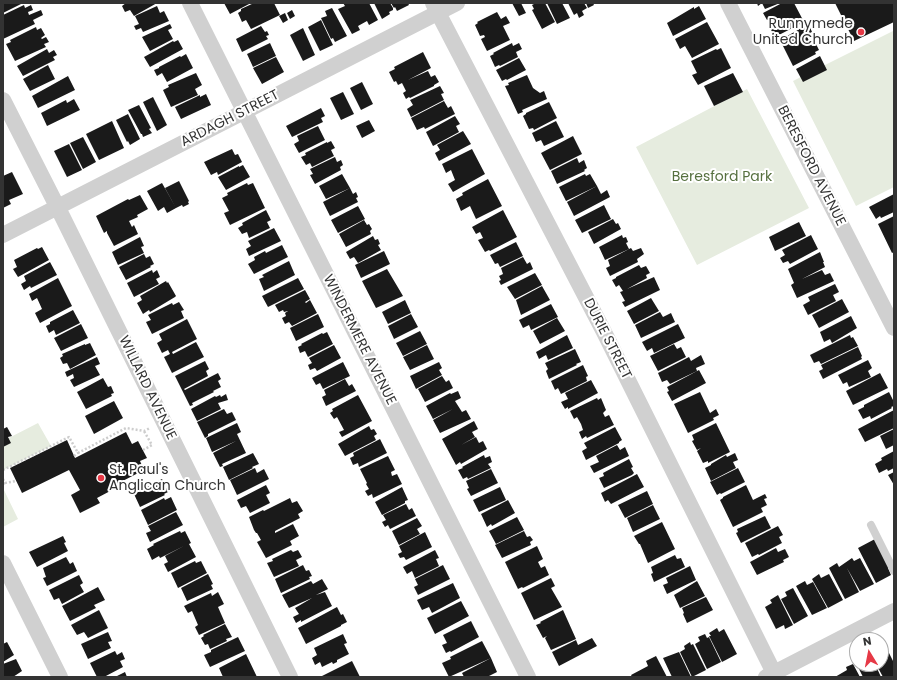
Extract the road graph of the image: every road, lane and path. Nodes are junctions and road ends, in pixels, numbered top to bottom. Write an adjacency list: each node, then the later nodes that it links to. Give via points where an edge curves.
1 (190, 3): 6 (street, WINDERMERE AVENUE)
2 (457, 3): 4 (street, ARDAGH STREET)
3 (728, 3): 9 (street, BERESFORD AVENUE)
4 (436, 8): 6 (street, ARDAGH STREET); 23 (street, DURIE STREET, via 604,332)
5 (3, 100): 7 (street, WILLARD AVENUE)
6 (245, 111): 7 (street, ARDAGH STREET); 26 (street, WINDERMERE AVENUE)
7 (58, 207): 8 (street, ARDAGH STREET); 10 (street, WILLARD AVENUE)
8 (3, 235)
9 (894, 328)
10 (163, 421): 11 (path); 25 (street, WILLARD AVENUE)
11 (144, 430): 12 (path, via 152,445); 13 (path, via 126,428)
12 (143, 450)
13 (78, 453): 14 (path); 15 (path, via 69,437)
14 (74, 456)
15 (3, 470)
16 (3, 479): 18 (path)
17 (16, 481): 18 (path)
18 (4, 484)
19 (871, 525): 21 (lane)
20 (3, 563): 24 (street)
21 (894, 571)
22 (894, 611): 23 (street)
23 (772, 676)
24 (60, 677)
25 (290, 677)
26 (528, 677)

